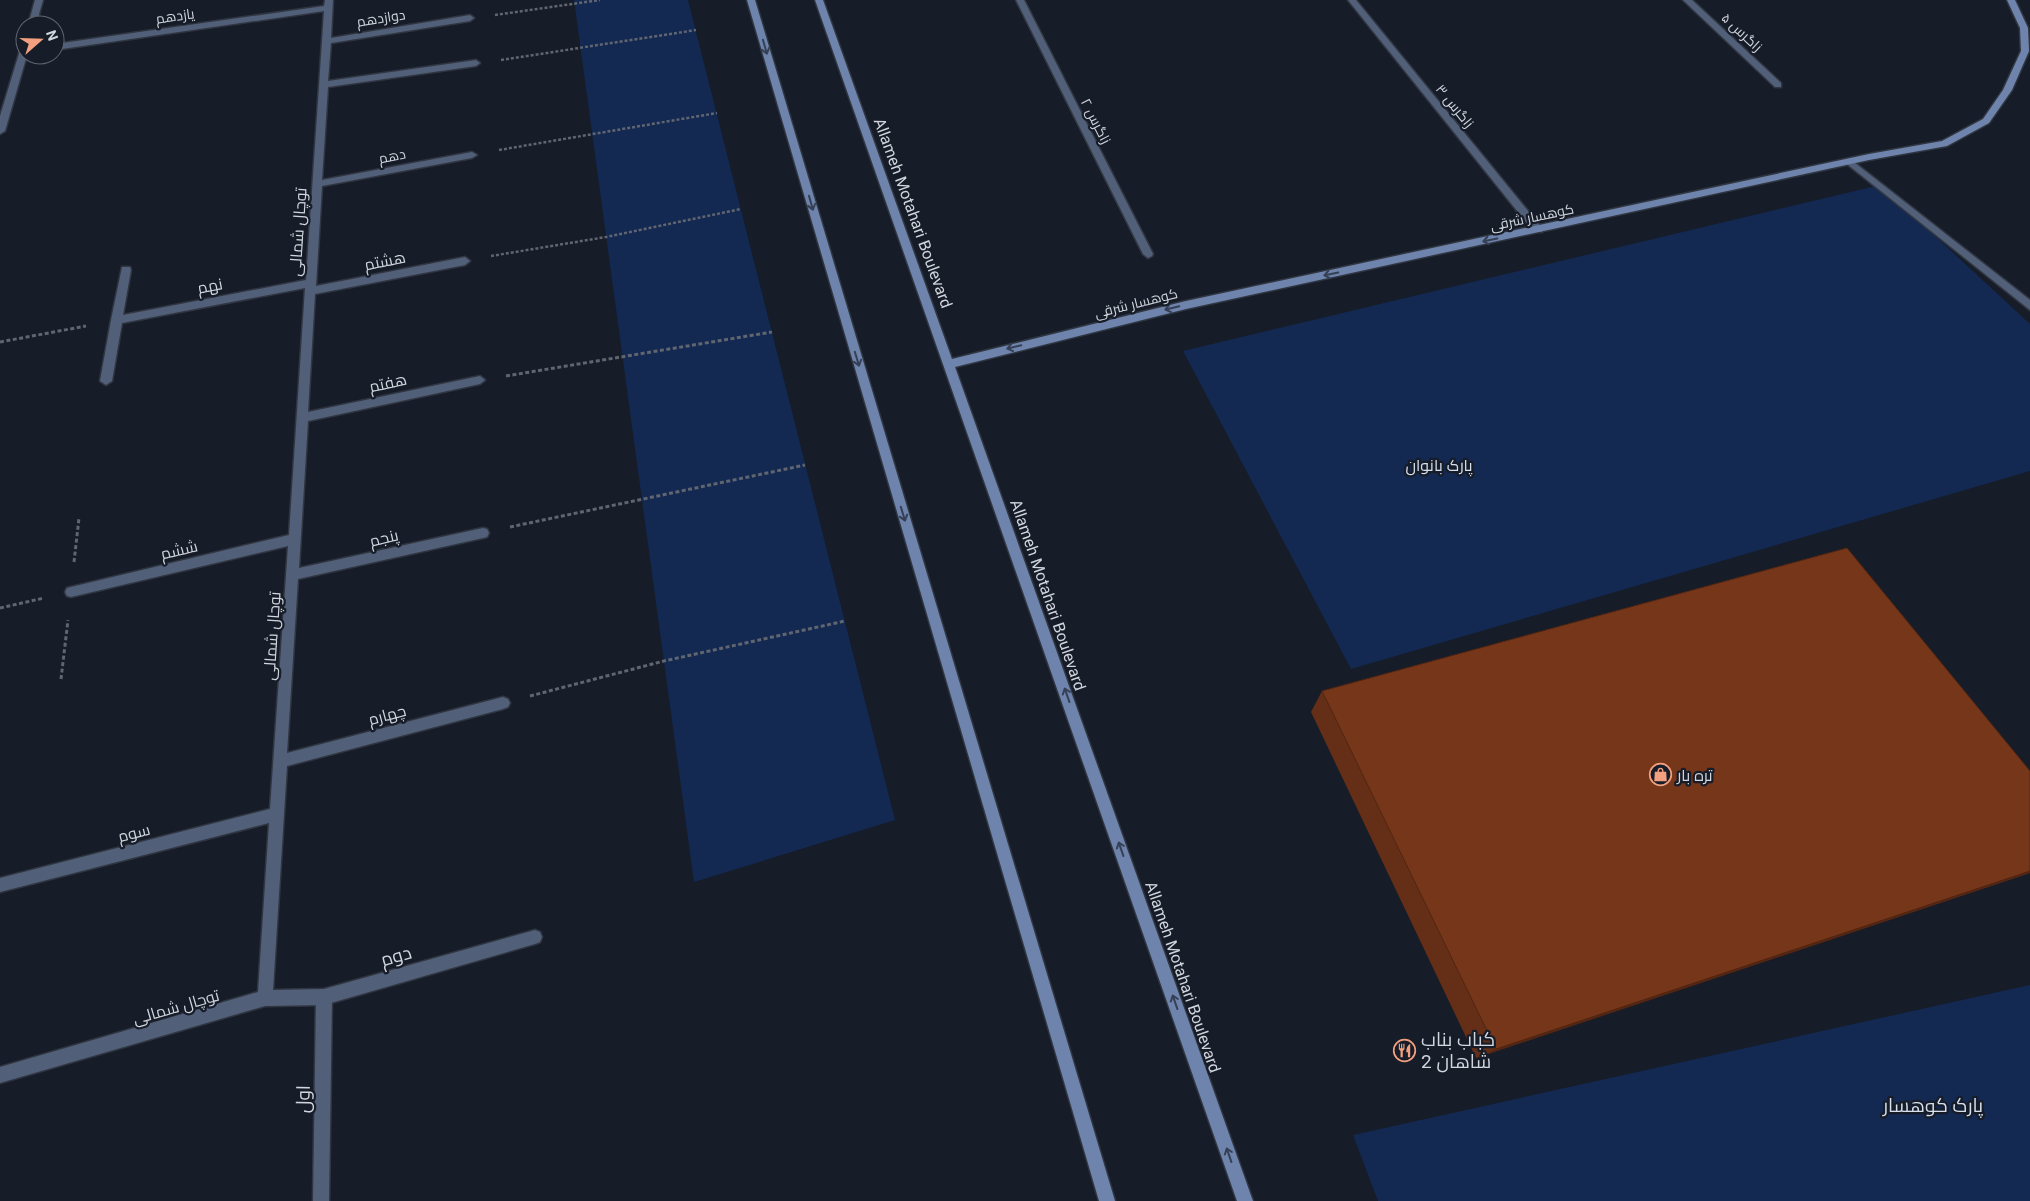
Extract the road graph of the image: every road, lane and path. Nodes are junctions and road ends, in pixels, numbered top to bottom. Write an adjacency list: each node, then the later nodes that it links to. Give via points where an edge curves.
1 (39, 0): 10 (street)
2 (600, 0): 11 (path)
3 (751, 0): 55 (main road, one-way to 55)
4 (819, 0): 35 (main road, Allameh Motahari Boulevard)
5 (1020, 0): 27 (street, زاگرس ۲)
6 (1352, 0): 26 (street, زاگرس ۳)
7 (1687, 0): 18 (street, زاگرس ۵)
8 (2012, 0): 23 (main road, کوهسار شرقی, via 2024,28 2025,51 2007,90 1986,121 1944,144)
9 (328, 4): 13 (street, توچال شمالی); 14 (street, یازدهم)
10 (35, 15)
11 (470, 18): 13 (street, دوازدهم)
12 (696, 30): 15 (path)
13 (326, 41): 17 (street, توچال شمالی)
14 (65, 45)
15 (476, 63): 17 (street)
16 (19, 65): 19 (street)
17 (323, 85): 24 (street, توچال شمالی)
18 (1778, 85)
19 (4, 102): 21 (street)
20 (717, 113): 22 (path)
21 (0, 131)
22 (472, 155): 24 (street, دهم)
23 (1850, 162): 26 (main road, کوهسار شرقی); 31 (street)
24 (317, 184): 30 (street, توچال شمالی)
25 (741, 209): 28 (path)
26 (1538, 230): 35 (main road, کوهسار شرقی, one-way to 35, via 1186,305)
27 (1148, 254)
28 (466, 261): 30 (street, هشتم)
29 (126, 270): 32 (street)
30 (310, 287): 32 (street, نهم); 38 (street, توچال شمالی)
31 (2030, 306)
32 (116, 320): 34 (path); 36 (street)
33 (772, 332): 37 (path)
34 (0, 342)
35 (949, 364): 56 (main road, Allameh Motahari Boulevard, one-way to 35)
36 (106, 380)
37 (480, 380): 38 (street, هفتم)
38 (302, 418): 41 (street, توچال شمالی)
39 (805, 465): 40 (path)
40 (483, 533): 42 (street, پنجم)
41 (295, 539): 42 (street, توچال شمالی); 43 (street, ششم)
42 (292, 575): 47 (street, توچال شمالی)
43 (71, 592): 44 (path)
44 (0, 608)
45 (845, 621): 46 (path)
46 (503, 703): 47 (street, چهارم)
47 (280, 761): 48 (street, توچال شمالی)
48 (277, 814): 49 (street, سوم); 52 (street, توچال شمالی)
49 (0, 885)
50 (535, 937): 51 (street, دوم)
51 (324, 997): 52 (street, دوم); 54 (street, اول)
52 (265, 998): 53 (street, توچال شمالی)
53 (0, 1075)
54 (321, 1201)
55 (1107, 1201)
56 (1246, 1201)

